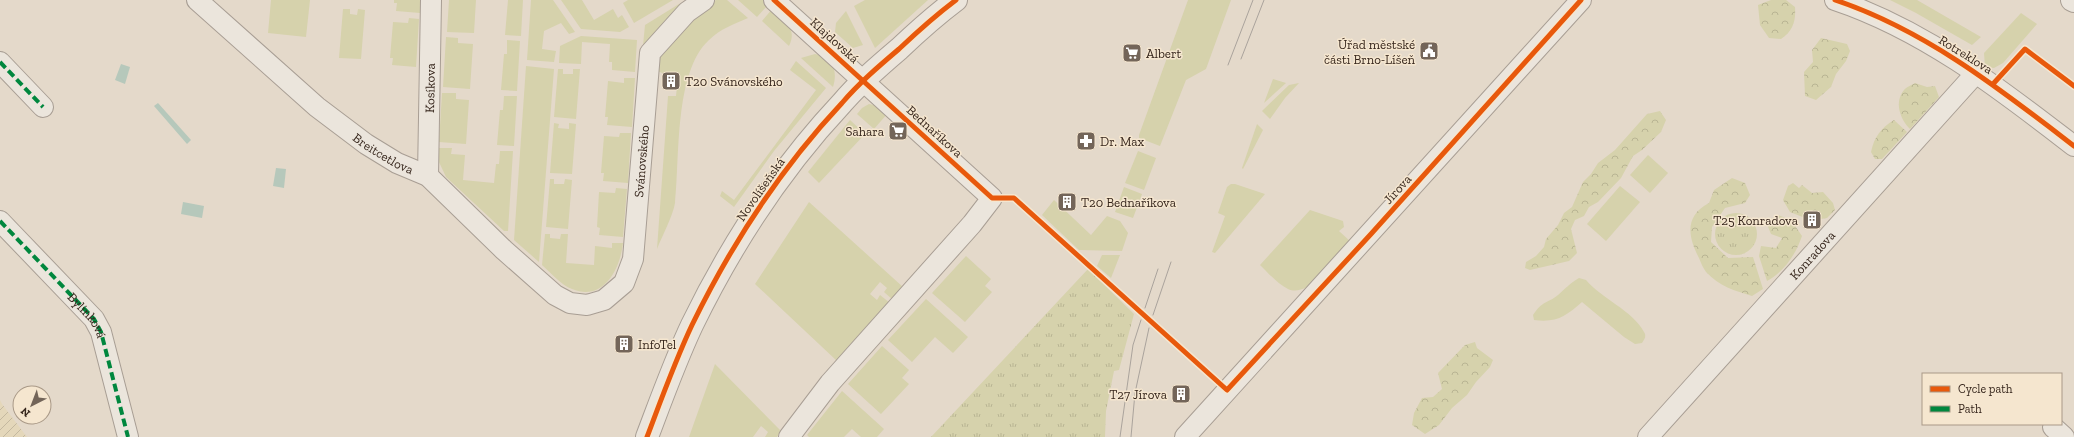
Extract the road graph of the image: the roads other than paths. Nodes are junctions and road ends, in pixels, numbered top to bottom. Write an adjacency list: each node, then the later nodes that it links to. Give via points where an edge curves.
1 (197, 0): 13 (street, Breitcetlova, via 317,107 366,144 397,163)
2 (431, 0): 13 (street, Kosíkova)
3 (704, 0): 15 (street, Svánovského, via 687,12 650,53 633,259 624,283 604,300 587,306)
4 (774, 0): 10 (street, Klajdovská)
5 (956, 0): 10 (street, Novolíšeňská)
6 (1581, 0): 19 (street, Jírova)
7 (1835, 0): 9 (street, Rotreklova, via 1908,32)
8 (0, 62): 11 (street)
9 (1976, 72): 12 (street, Rotreklova); 20 (street, Konradova)
10 (863, 80): 17 (street, Novolíšeňská, via 804,146 746,227 692,326); 18 (street, Bednaříkova, via 992,198 972,224 830,383)
11 (43, 107)
12 (2074, 146)
13 (428, 176): 15 (street, Breitcetlova, via 515,260 555,294)
14 (0, 221): 16 (street, Bylinková, via 94,319 103,339)
15 (570, 303)
16 (128, 437)
17 (647, 437)
18 (789, 437)
19 (1185, 437)
20 (1648, 437)

